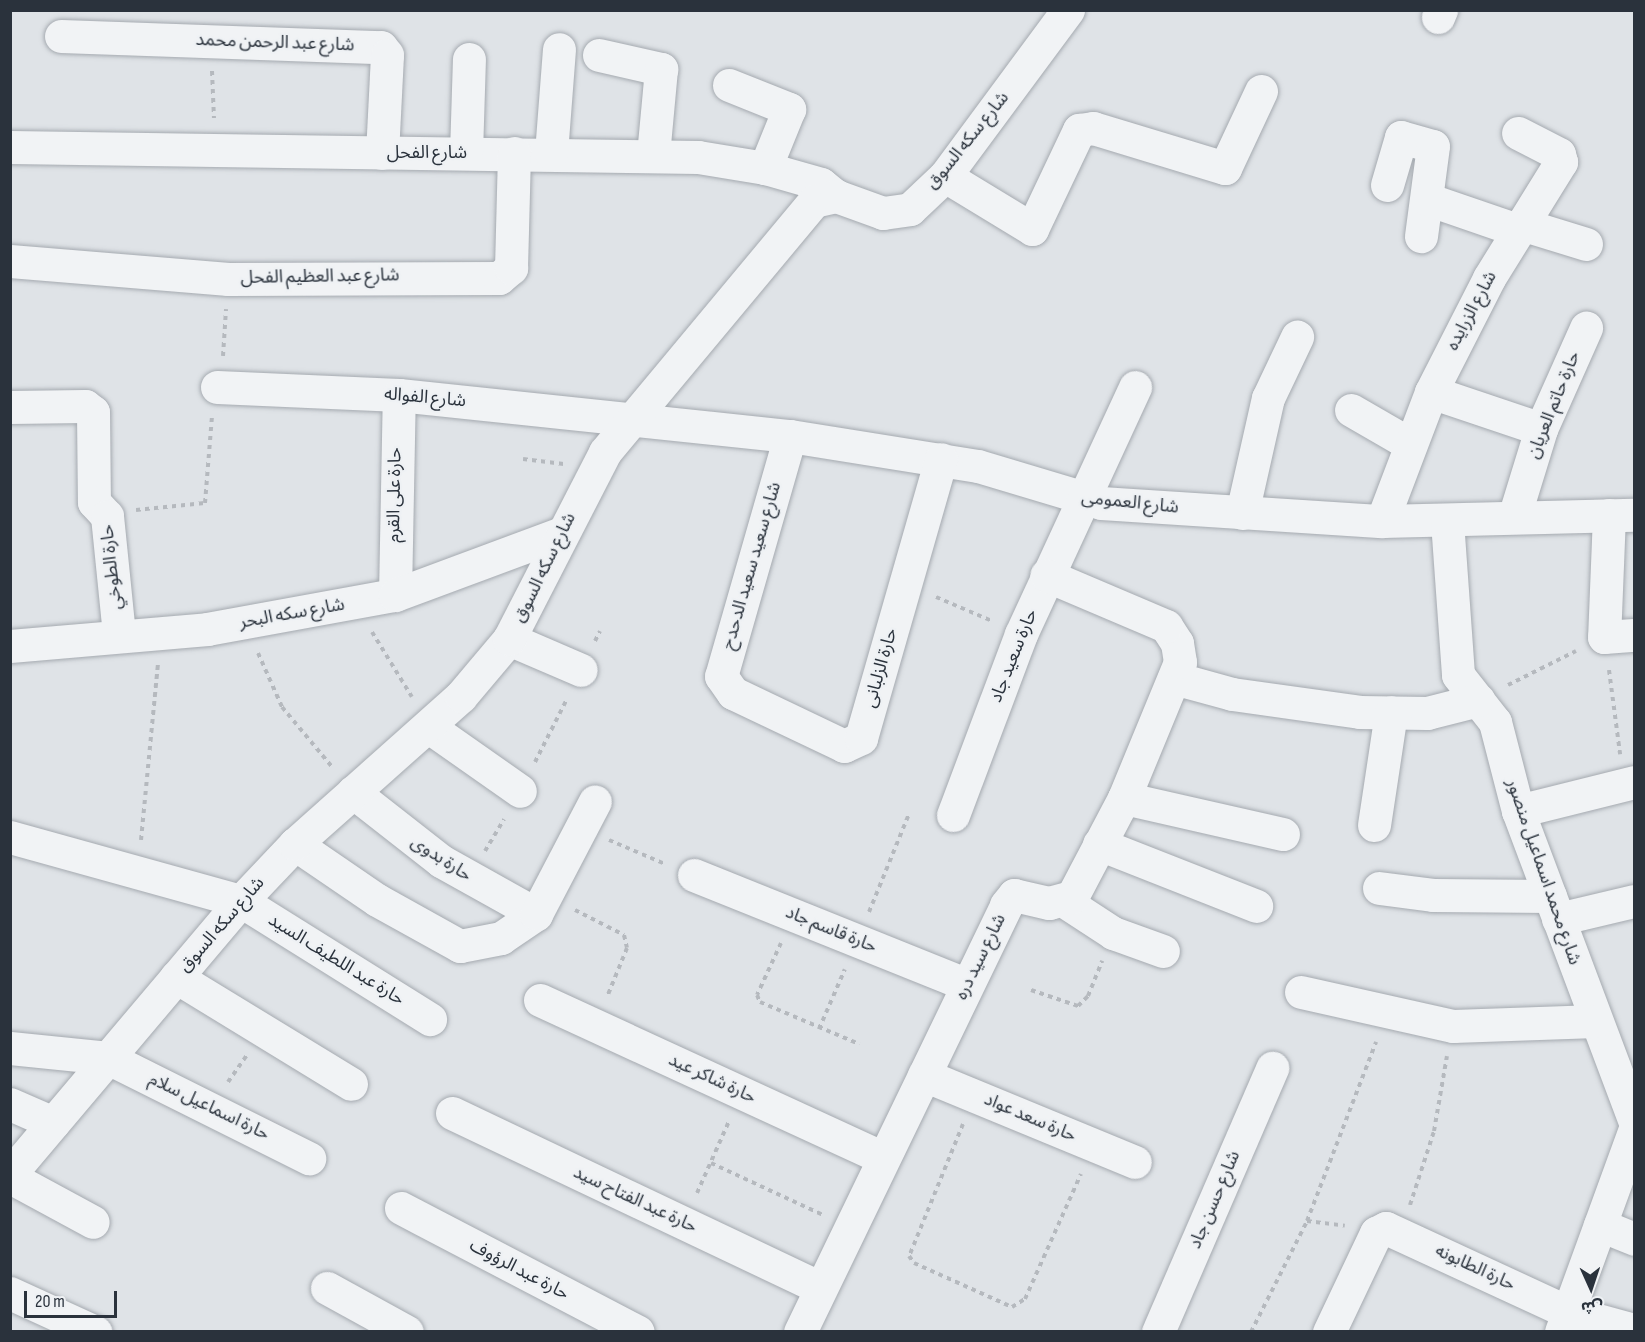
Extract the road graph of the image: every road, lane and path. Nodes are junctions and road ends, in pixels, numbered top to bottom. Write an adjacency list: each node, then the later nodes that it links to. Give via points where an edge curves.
1 (1068, 10): 18 (street, شارع سكه السوق)
2 (61, 36): 3 (street, شارع عبد الرحمن محمد)
3 (211, 41): 11 (path); 12 (street, شارع عبد الرحمن محمد, via 385,49)
4 (559, 49): 15 (street)
5 (599, 55): 16 (street, via 661,69)
6 (469, 59): 13 (street)
7 (729, 85): 17 (street, via 789,108)
8 (1261, 91): 18 (street, via 1225,168 1093,128 1079,130 1032,229)
9 (1518, 133): 22 (street, شارع الزرايده, via 1559,154 1561,162)
10 (10, 147): 11 (street, شارع الفحل)
11 (216, 152): 12 (street, شارع الفحل)
12 (382, 153): 13 (street, شارع الفحل)
13 (466, 153): 14 (street, شارع الفحل)
14 (514, 153): 15 (street, شارع الفحل); 26 (street, شارع عبد العظيم الفحل, via 507,275)
15 (551, 153): 16 (street, شارع الفحل)
16 (653, 155): 17 (street, شارع الفحل)
17 (765, 168): 20 (street, شارع الفحل, via 821,184)
18 (945, 176): 20 (street, شارع سكه السوق, via 910,209 883,213)
19 (1387, 185): 21 (street, via 1399,140 1406,136 1435,149)
20 (836, 196): 35 (street, شارع سكه السوق, via 814,201)
21 (1427, 199): 22 (street); 23 (street)
22 (1519, 227): 24 (street); 31 (street, شارع الزرايده)
23 (1421, 236)
24 (1586, 244)
25 (10, 261): 26 (street, شارع عبد العظيم الفحل)
26 (228, 279): 29 (path)
27 (1586, 328): 36 (street, حارة حاتم العريان)
28 (1297, 337): 44 (street, via 1268,398)
29 (217, 387): 32 (street, شارع الفواله); 43 (path, via 205,503)
30 (1135, 387): 42 (street, حارة سعيد جاد)
31 (1431, 392): 36 (street); 38 (street, شارع الزرايده)
32 (399, 395): 35 (street, شارع الفواله); 52 (street, حارة على القرم)
33 (10, 407): 43 (street, حارة الطوخي, via 90,408 94,502)
34 (1351, 410): 38 (street)
35 (634, 417): 37 (street, شارع العمومى); 41 (street, شارع سكه السوق)
36 (1541, 429): 46 (street, حارة حاتم العريان)
37 (790, 436): 40 (street, شارع العمومى); 64 (street, شارع سعيد سعيد الدحدح, via 722,668 723,683)
38 (1408, 443): 47 (street, شارع الزرايده)
39 (523, 459): 41 (path)
40 (941, 459): 42 (street, شارع العمومى, via 1009,474); 51 (street, حارة الزلبانى)
41 (594, 468): 49 (street, شارع سكه السوق)
42 (1080, 499): 44 (street, شارع العمومى); 50 (street, حارة سعيد جاد)
43 (106, 512): 57 (street, حارة الطوخي)
44 (1242, 513): 47 (street, شارع العمومى)
45 (1622, 515): 46 (street, شارع العمومى); 59 (street)
46 (1514, 517): 48 (street, شارع العمومى)
47 (1382, 521): 48 (street, شارع العمومى)
48 (1447, 521): 65 (street, شارع محمد اسماعيل منصور, via 1454,658 1458,675)
49 (562, 532): 52 (street, شارع سكه البحر); 60 (street, شارع سكه السوق)
50 (1046, 575): 58 (street, حارة سعيد جاد); 63 (street, via 1166,626 1179,653)
51 (905, 583): 58 (path); 64 (street, حارة الزلبانى, via 857,744 844,747)
52 (395, 595): 53 (street, شارع سكه البحر)
53 (355, 603): 54 (street, شارع سكه البحر); 67 (path)
54 (251, 621): 56 (street, شارع سكه البحر); 70 (path, via 257,650 282,707)
55 (600, 631): 62 (path)
56 (161, 632): 57 (street, شارع سكه البحر); 81 (path)
57 (119, 634): 61 (street, شارع سكه البحر)
58 (1021, 634): 75 (street, حارة سعيد جاد)
59 (1619, 636): 65 (path); 68 (path)
60 (509, 639): 62 (street); 67 (street, شارع سكه السوق)
61 (10, 646)
62 (581, 670): 69 (path)
63 (1174, 678): 66 (street, via 1232,694); 71 (street)
64 (733, 693)
65 (1478, 700): 66 (street, via 1427,713); 72 (street, شارع محمد اسماعيل منصور, via 1495,722)
66 (1391, 712): 76 (street)
67 (429, 727): 69 (street); 70 (street, شارع سكه السوق)
68 (1629, 782): 72 (street)
69 (520, 791): 83 (path)
70 (353, 792): 79 (street, شارع سكه السوق); 83 (street, حارة بدوى, via 414,843)
71 (1124, 798): 77 (street); 80 (street)
72 (1518, 811): 90 (street, شارع محمد اسماعيل منصور)
73 (909, 814): 93 (path)
74 (588, 815): 82 (path); 88 (street)
75 (953, 815)
76 (1374, 825)
77 (1283, 834)
78 (10, 837): 81 (street, حارة عبد اللطيف السيد)
79 (295, 844): 85 (street, شارع سكه السوق); 88 (street, via 377,900 460,946 501,938)
80 (1099, 844): 86 (street, via 1072,897); 89 (street)
81 (138, 874): 85 (street, حارة عبد اللطيف السيد)
82 (694, 875): 91 (street, حارة قاسم جاد)
83 (469, 878): 88 (street, حارة بدوى)
84 (1379, 888): 90 (street)
85 (241, 901): 95 (street, شارع سكه السوق); 101 (street, حارة عبد اللطيف السيد)
86 (1064, 901): 92 (street); 96 (street, شارع سيد دره, via 1014,895)
87 (1635, 901): 90 (street)
88 (543, 906): 103 (path, via 624,935 627,948)
89 (1256, 906)
90 (1554, 908): 102 (street, شارع محمد اسماعيل منصور)
91 (794, 915): 93 (street, حارة قاسم جاد); 105 (path, via 757,995 766,1008)
92 (1113, 933): 94 (street); 97 (path, via 1083,1003 1070,1005)
93 (857, 940): 96 (street, حارة قاسم جاد); 105 (path)
94 (1163, 951)
95 (176, 977): 106 (street); 109 (street, شارع سكه السوق)
96 (967, 985): 111 (street, شارع سيد دره)
97 (1031, 990)
98 (1301, 992): 100 (street)
99 (540, 1000): 103 (street, حارة شاكر عيد)
100 (1387, 1013): 104 (street); 144 (path, via 1307,1221)
101 (430, 1019)
102 (1596, 1021): 104 (street); 118 (street, شارع محمد اسماعيل منصور)
103 (596, 1026): 113 (street, حارة شاكر عيد)
104 (1453, 1026): 132 (path, via 1434,1131 1412,1203)
105 (819, 1029): 107 (path)
106 (262, 1034): 112 (street); 116 (path)
107 (859, 1044)
108 (10, 1048): 109 (street, حارة اسماعيل سلام)
109 (108, 1058): 116 (street, حارة اسماعيل سلام); 119 (street, شارع سكه السوق)
110 (1272, 1068): 143 (street, شارع حسن جاد)
111 (924, 1075): 114 (street, حارة سعد عواد); 123 (street, شارع سيد دره)
112 (351, 1084)
113 (741, 1092): 123 (street, حارة شاكر عيد); 125 (path)
114 (975, 1096): 121 (street, حارة سعد عواد); 121 (path, via 909,1256 914,1263 1011,1307 1025,1299)
115 (10, 1104): 119 (street)
116 (211, 1106): 122 (street, حارة اسماعيل سلام)
117 (452, 1113): 129 (street, حارة عبد الفتاح سيد)
118 (1635, 1119)
119 (53, 1123): 126 (street, شارع سكه السوق)
120 (1635, 1131): 130 (street)
121 (1094, 1145): 124 (street, حارة سعد عواد)
122 (309, 1158)
123 (884, 1158): 131 (street, شارع سيد دره)
124 (1135, 1162)
125 (711, 1163): 129 (path); 131 (path)
126 (10, 1176): 128 (street)
127 (401, 1208): 141 (street, حارة عبد الرؤوف)
128 (93, 1222)
129 (684, 1224): 134 (street, حارة عبد الفتاح سيد)
130 (1600, 1225): 133 (street); 137 (street)
131 (848, 1227): 134 (street, شارع سيد دره)
132 (1380, 1229): 137 (street, حارة الطابونه, via 1389,1228); 145 (street)
133 (1635, 1239)
134 (819, 1287): 142 (street, شارع سيد دره)
135 (327, 1288): 139 (street)
136 (10, 1293): 140 (street)
137 (1565, 1322): 138 (street, حارة الطابونه)
138 (1635, 1330)
139 (405, 1331)
140 (95, 1332)
141 (638, 1332)
142 (800, 1332)
143 (1158, 1332)
144 (1251, 1332)
145 (1329, 1332)

